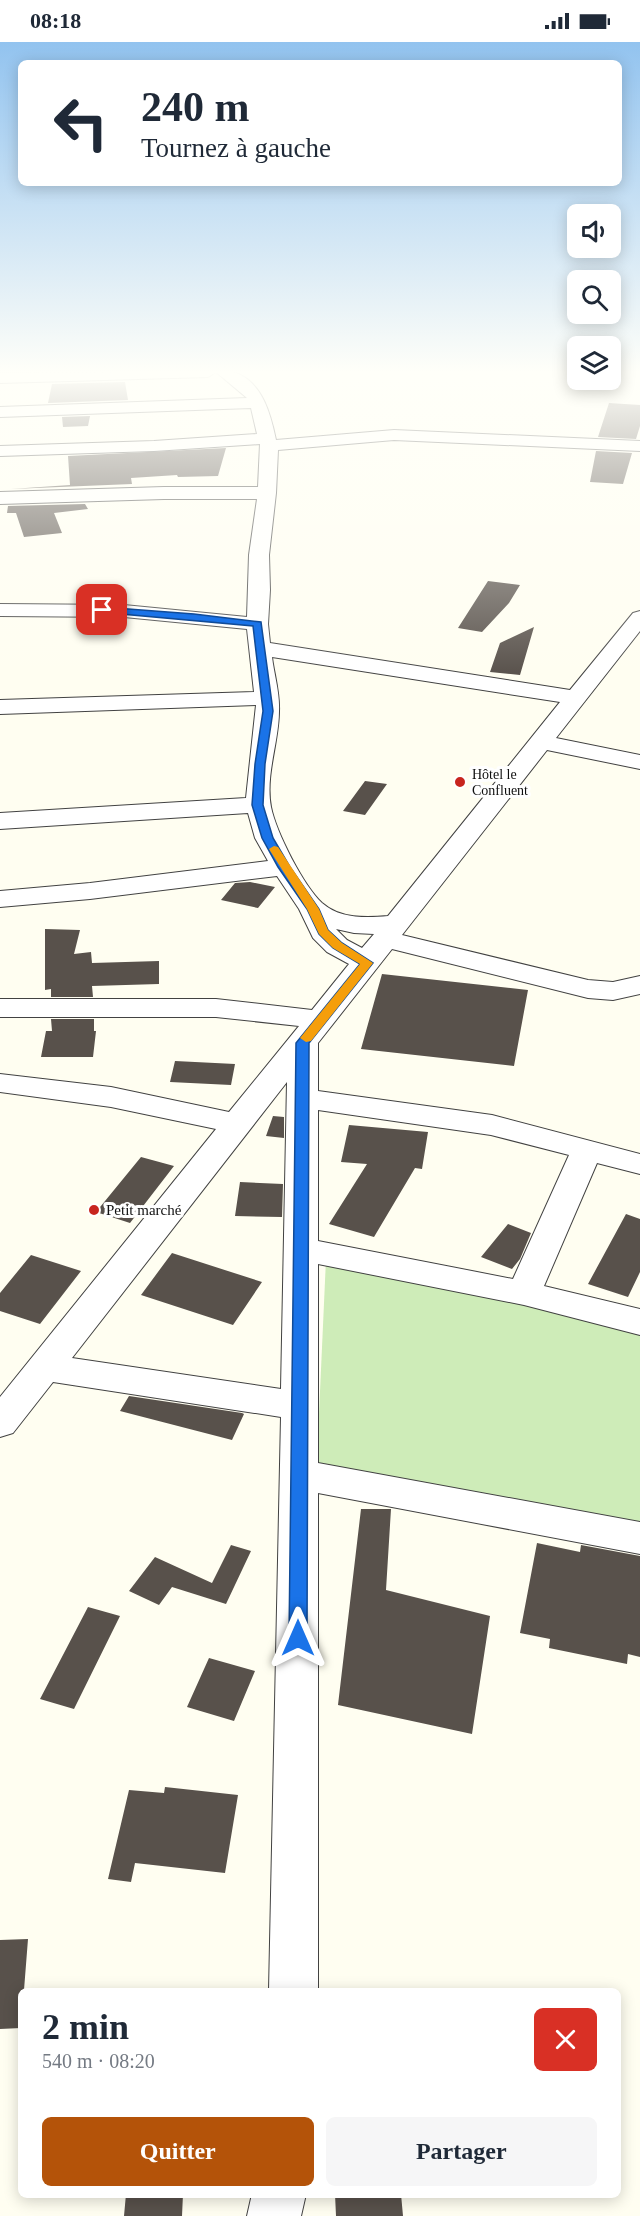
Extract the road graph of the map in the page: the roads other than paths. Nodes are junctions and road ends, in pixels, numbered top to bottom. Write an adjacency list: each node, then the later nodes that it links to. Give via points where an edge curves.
1 (267, 473): 2 (street)
2 (267, 493): 3 (street); 6 (street, via 259,555)
3 (0, 498)
4 (0, 609): 6 (street, via 124,611)
5 (640, 617): 8 (street)
6 (257, 624): 7 (street)
7 (259, 648): 9 (street); 10 (street)
8 (629, 648): 10 (street)
9 (266, 698): 11 (street); 14 (street, via 268,726 260,764)
10 (576, 698): 12 (street)
11 (0, 707)
12 (541, 742): 13 (street); 19 (street)
13 (640, 762)
14 (258, 805): 15 (street); 16 (street, via 268,838)
15 (0, 821)
16 (284, 867): 17 (street); 18 (street)
17 (0, 898)
18 (313, 909): 19 (street, via 334,922); 20 (street, via 323,932 337,946)
19 (392, 931): 20 (street); 21 (street, via 588,989 613,991)
20 (367, 963): 23 (street)
21 (640, 986)
22 (0, 1008): 23 (street, via 216,1008)
23 (312, 1031): 25 (street); 26 (street)
24 (0, 1083): 26 (street, via 111,1097)
25 (303, 1098): 27 (street, via 492,1125); 29 (street)
26 (238, 1124): 32 (street)
27 (586, 1152): 28 (street); 30 (street)
28 (640, 1164)
29 (301, 1249): 30 (street); 33 (street)
30 (524, 1293): 31 (street)
31 (640, 1322)
32 (45, 1367): 33 (street); 34 (street)
33 (300, 1406): 35 (street)
34 (0, 1423)
35 (299, 1474): 36 (street); 37 (street)
36 (640, 1538)
37 (294, 1988)
38 (278, 2198): 39 (street)
39 (274, 2216)

